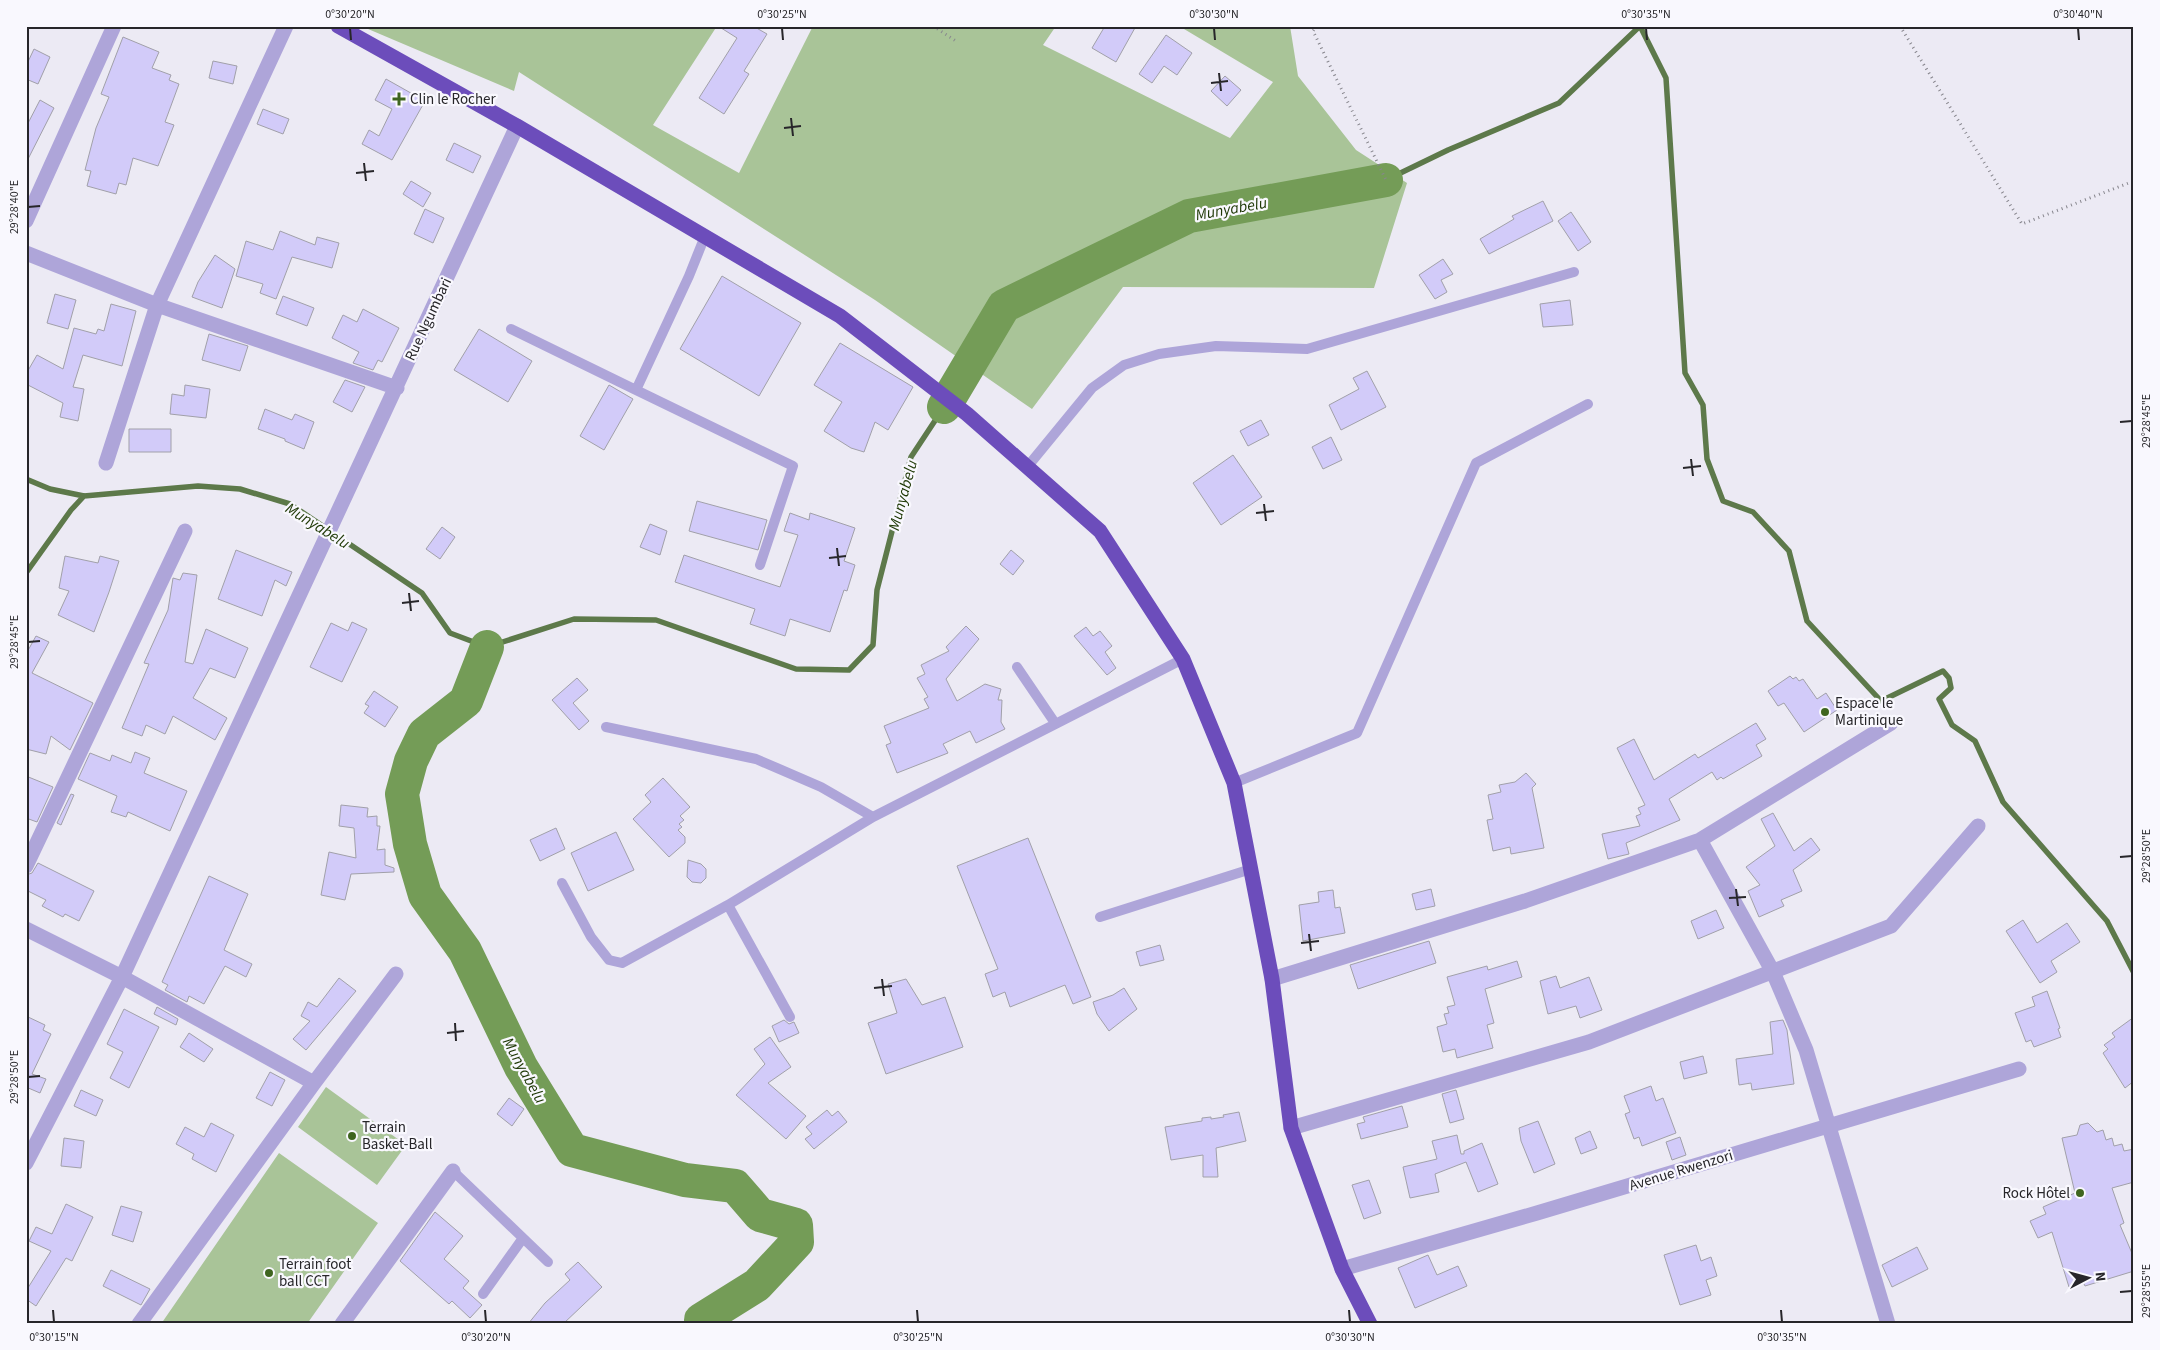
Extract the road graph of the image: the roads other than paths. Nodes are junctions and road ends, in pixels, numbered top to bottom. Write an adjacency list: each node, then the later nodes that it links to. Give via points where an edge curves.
1 (114, 26): 5 (street)
2 (286, 26): 9 (street)
3 (338, 26): 4 (highway)
4 (517, 126): 6 (highway); 11 (street, Rue Ngumbari)
5 (26, 220)
6 (705, 236): 12 (lane); 15 (highway, via 840,316 967,414)
7 (26, 253): 9 (street)
8 (1574, 272): 15 (lane, via 1307,349 1216,346 1159,354 1124,365 1092,388)
9 (157, 305): 11 (street); 14 (street)
10 (511, 329): 12 (lane)
11 (397, 388): 35 (street, Rue Ngumbari)
12 (636, 390): 17 (lane, via 793,466)
13 (1588, 404): 23 (lane, via 1476,463 1357,733)
14 (106, 463)
15 (1028, 466): 18 (highway, via 1100,531)
16 (185, 531): 27 (street)
17 (760, 566)
18 (1183, 659): 20 (lane); 23 (highway)
19 (1017, 667): 20 (lane)
20 (1055, 723): 24 (lane)
21 (1891, 723): 26 (street)
22 (606, 726): 24 (lane, via 756,759 821,787)
23 (1234, 783): 28 (highway)
24 (873, 817): 30 (lane)
25 (1978, 826): 33 (street, via 1891,926)
26 (1700, 840): 33 (street); 36 (street, via 1525,901)
27 (26, 866)
28 (1252, 868): 31 (lane); 36 (highway)
29 (562, 883): 30 (lane, via 591,937 609,960 622,962)
30 (728, 905): 37 (lane)
31 (1100, 917)
32 (26, 930): 35 (street)
33 (1773, 972): 40 (street, via 1806,1050); 41 (street, via 1588,1042)
34 (396, 974): 39 (street)
35 (122, 977): 39 (street); 42 (street, Rue Ngumbari)
36 (1272, 980): 41 (highway)
37 (790, 1017)
38 (2019, 1069): 40 (street, Avenue Rwenzori)
39 (314, 1083): 48 (street)
40 (1828, 1126): 46 (street, Avenue Rwenzori); 51 (street)
41 (1291, 1128): 46 (highway)
42 (26, 1163)
43 (452, 1171): 44 (lane); 49 (street)
44 (523, 1238): 45 (lane); 47 (lane)
45 (548, 1262)
46 (1342, 1269): 50 (highway)
47 (483, 1294)
48 (139, 1324)
49 (342, 1324)
50 (1370, 1324)
51 (1888, 1324)

